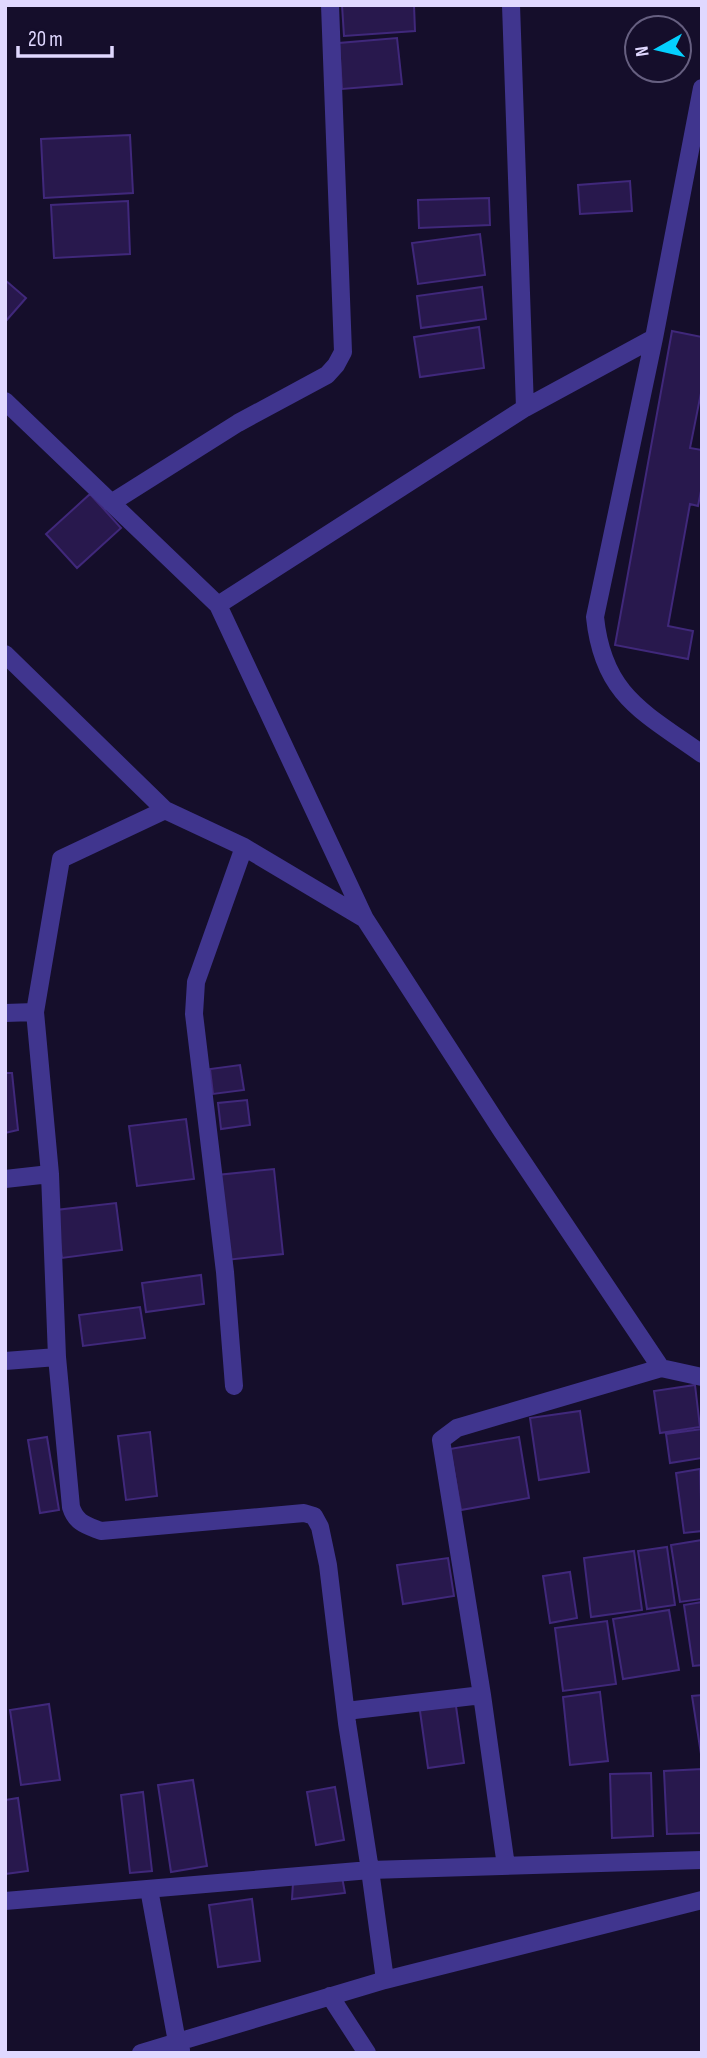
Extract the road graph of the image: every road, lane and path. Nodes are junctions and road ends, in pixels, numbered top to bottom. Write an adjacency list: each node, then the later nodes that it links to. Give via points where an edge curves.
1 (330, 5): 7 (street, via 343,352 327,375)
2 (511, 5): 6 (street)
3 (702, 88): 4 (street)
4 (654, 338): 6 (street); 10 (street, via 595,617 606,667 620,689 637,708)
5 (5, 401): 7 (street)
6 (524, 408): 8 (street)
7 (111, 503): 8 (street)
8 (218, 605): 13 (street)
9 (7, 659): 11 (street)
10 (702, 754)
11 (165, 810): 12 (street); 15 (street, via 61,859)
12 (244, 847): 13 (street); 22 (street, via 196,982 194,1014)
13 (365, 919): 20 (street)
14 (5, 1013): 15 (street)
15 (35, 1013): 16 (street)
16 (50, 1174): 17 (street); 18 (street)
17 (5, 1179)
18 (57, 1357): 19 (street); 24 (street, via 71,1507 80,1523 101,1531 288,1513 314,1516 328,1565)
19 (5, 1360)
20 (661, 1368): 21 (street); 23 (street, via 457,1428 441,1440)
21 (702, 1377)
22 (234, 1386)
23 (482, 1695): 24 (street); 26 (street)
24 (346, 1712): 27 (street)
25 (702, 1860): 26 (street)
26 (506, 1866): 27 (street)
27 (370, 1870): 28 (street); 31 (street)
28 (149, 1889): 30 (street); 33 (street)
29 (702, 1900): 31 (street)
30 (5, 1901)
31 (385, 1980): 32 (street)
32 (330, 1996): 33 (street); 35 (street)
33 (180, 2048): 34 (street)
34 (141, 2053)
35 (367, 2053)

